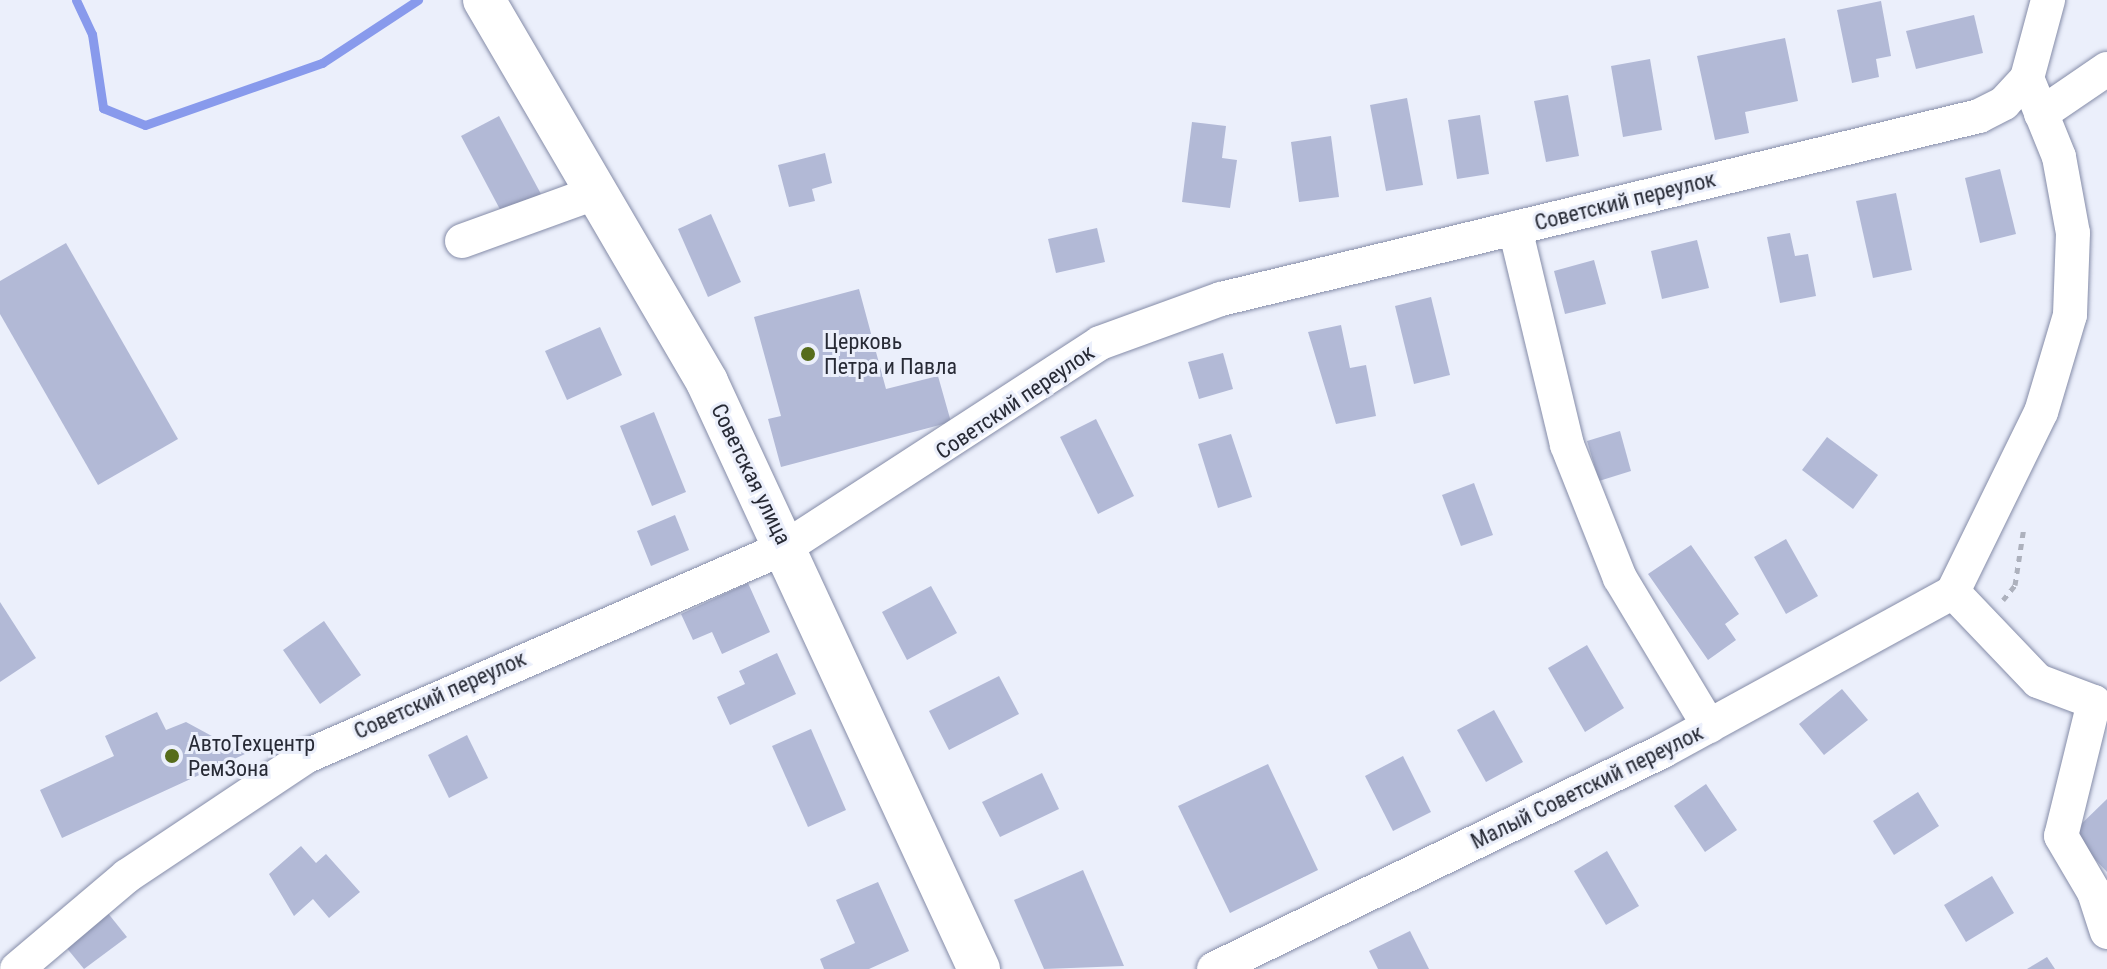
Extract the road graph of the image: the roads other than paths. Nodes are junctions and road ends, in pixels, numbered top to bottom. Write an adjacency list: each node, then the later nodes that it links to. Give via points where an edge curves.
1 (484, 0): 6 (main road, Советская улица)
2 (2048, 0): 4 (street)
3 (2107, 69): 5 (street)
4 (2027, 78): 5 (street); 7 (street, Советский переулок, via 1979,116)
5 (2041, 114): 10 (street, via 2073,233 2070,315 2041,412)
6 (597, 192): 8 (street); 9 (main road, Советская улица, via 707,382)
7 (1515, 228): 9 (street, Советский переулок, via 1153,318 1100,343 937,456); 11 (street, via 1567,445 1620,578)
8 (462, 241)
9 (786, 547): 13 (street, Советский переулок, via 307,756 127,876); 14 (main road, Советская улица)
10 (1953, 592): 11 (street, Малый Советский переулок); 12 (street, via 2038,681 2094,702 2061,836 2094,892)
11 (1709, 726): 15 (street, Малый Советский переулок)
12 (2107, 932)
13 (17, 969)
14 (979, 969)
15 (1214, 969)

